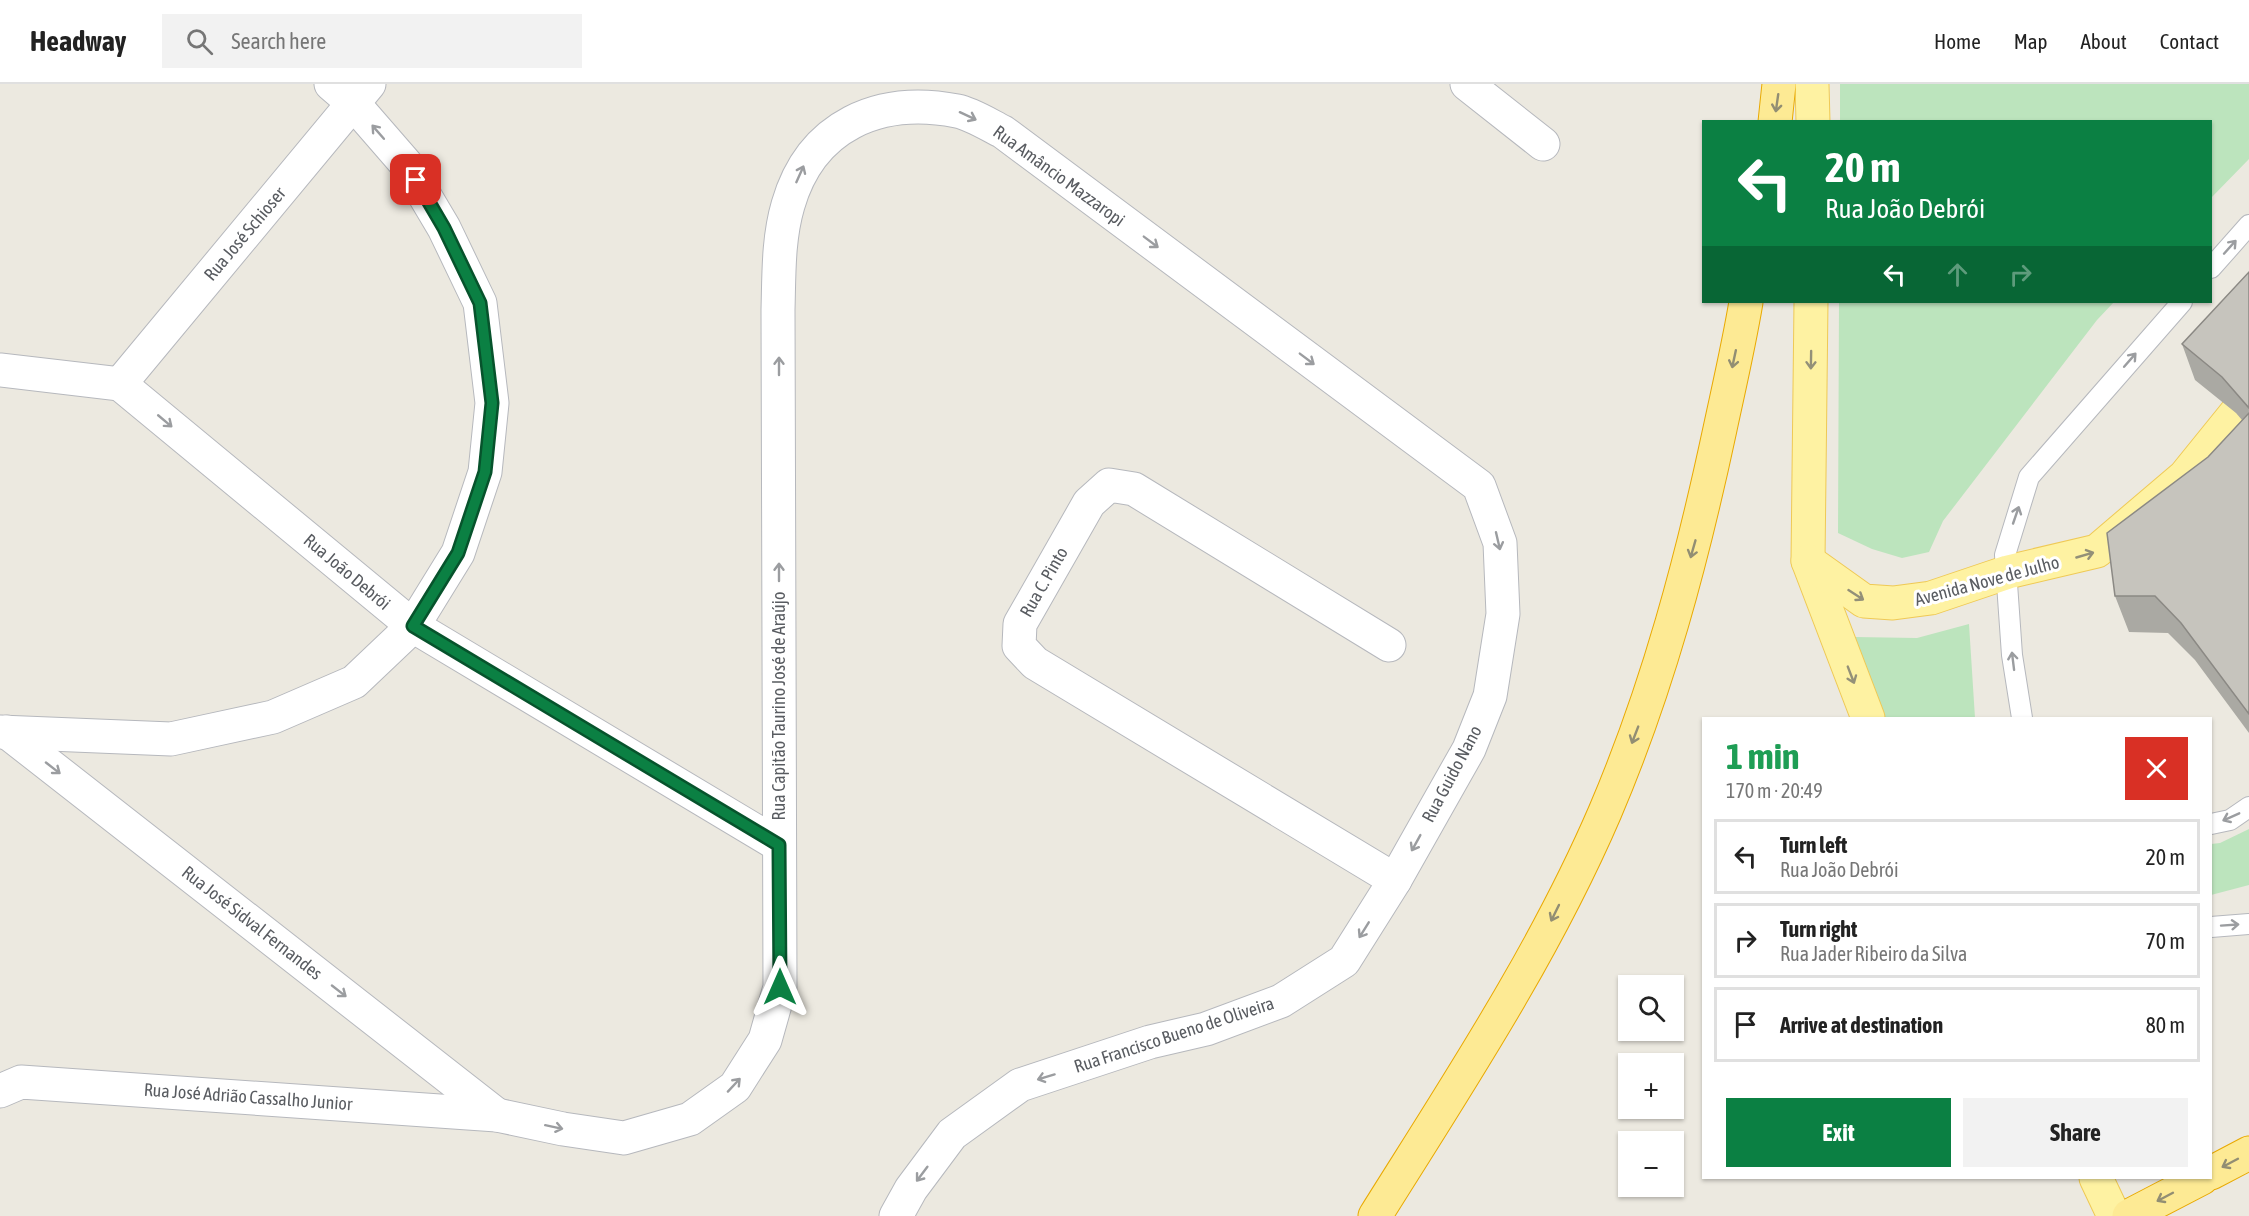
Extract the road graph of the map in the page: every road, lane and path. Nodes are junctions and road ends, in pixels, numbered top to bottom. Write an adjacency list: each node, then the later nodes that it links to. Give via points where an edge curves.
1 (1467, 84): 7 (street)
2 (1779, 84): 5 (highway, one-way to 5)
3 (1812, 84): 6 (main road)
4 (351, 90): 14 (street, Rua José Schioser); 20 (street, one-way to 4, via 458,553 485,472 492,403 480,303 444,228 406,164)
5 (1774, 120)
6 (1813, 120)
7 (1542, 144)
8 (2249, 225): 9 (lane, one-way to 8)
9 (2212, 267)
10 (1746, 303): 38 (highway, one-way to 38, via 1698,532 1655,684 1605,813 1550,924 1477,1053)
11 (1811, 303): 18 (main road, one-way to 18)
12 (2181, 303): 19 (lane, one-way to 12, via 2005,555 2029,477)
13 (0, 370): 14 (street)
14 (120, 384): 20 (street, Rua João Debrói, one-way to 20)
15 (2235, 413): 19 (main road, Avenida Nove de Julho, one-way to 15, via 2097,551 2185,476)
16 (779, 425): 17 (street, Rua Amâncio Mazzaropi, one-way to 17, via 779,257 788,205 803,166 855,118 883,110 958,111 1003,132); 27 (street, Rua Capitão Taurino José de Araújo, one-way to 16)
17 (1479, 486): 28 (street, Rua Guido Nano, one-way to 28, via 1500,543 1503,614 1490,696 1469,749)
18 (1808, 561): 19 (main road, Avenida Nove de Julho, one-way to 19, via 1863,601 1893,603 1931,598); 22 (main road, one-way to 22)
19 (2008, 572): 23 (lane, one-way to 19, via 2012,655)
20 (413, 626): 24 (street, via 354,682 273,717 171,739); 27 (street, Rua João Debrói)
21 (1389, 645): 28 (street, Rua C. Pinto, via 1134,489 1109,485 1089,503 1020,624 1019,646 1035,663)
22 (1868, 717)
23 (2022, 717)
24 (4, 732): 32 (street, Rua José Sidval Fernandes, one-way to 32)
25 (2249, 807): 26 (lane, one-way to 26, via 2230,820)
26 (2212, 824)
27 (779, 845): 32 (street, Rua Capitão Taurino José de Araújo, one-way to 27, via 624,1138 690,1119 735,1087 765,1040 780,987)
28 (1395, 880): 37 (street, Rua Francisco Bueno de Oliveira, one-way to 37, via 1344,961 1281,1000 1206,1029 1150,1042 1020,1085 952,1134)
29 (2249, 924): 30 (lane, one-way to 29)
30 (2212, 927)
31 (0, 1091): 32 (street, Rua José Adrião Cassalho Junior, via 21,1082)
32 (497, 1115)
33 (2249, 1153): 34 (highway, one-way to 34)
34 (2212, 1172)
35 (2096, 1179): 39 (main road)
36 (2200, 1179): 40 (highway, one-way to 40)
37 (896, 1216)
38 (1375, 1216)
39 (2114, 1216)
40 (2129, 1216)

